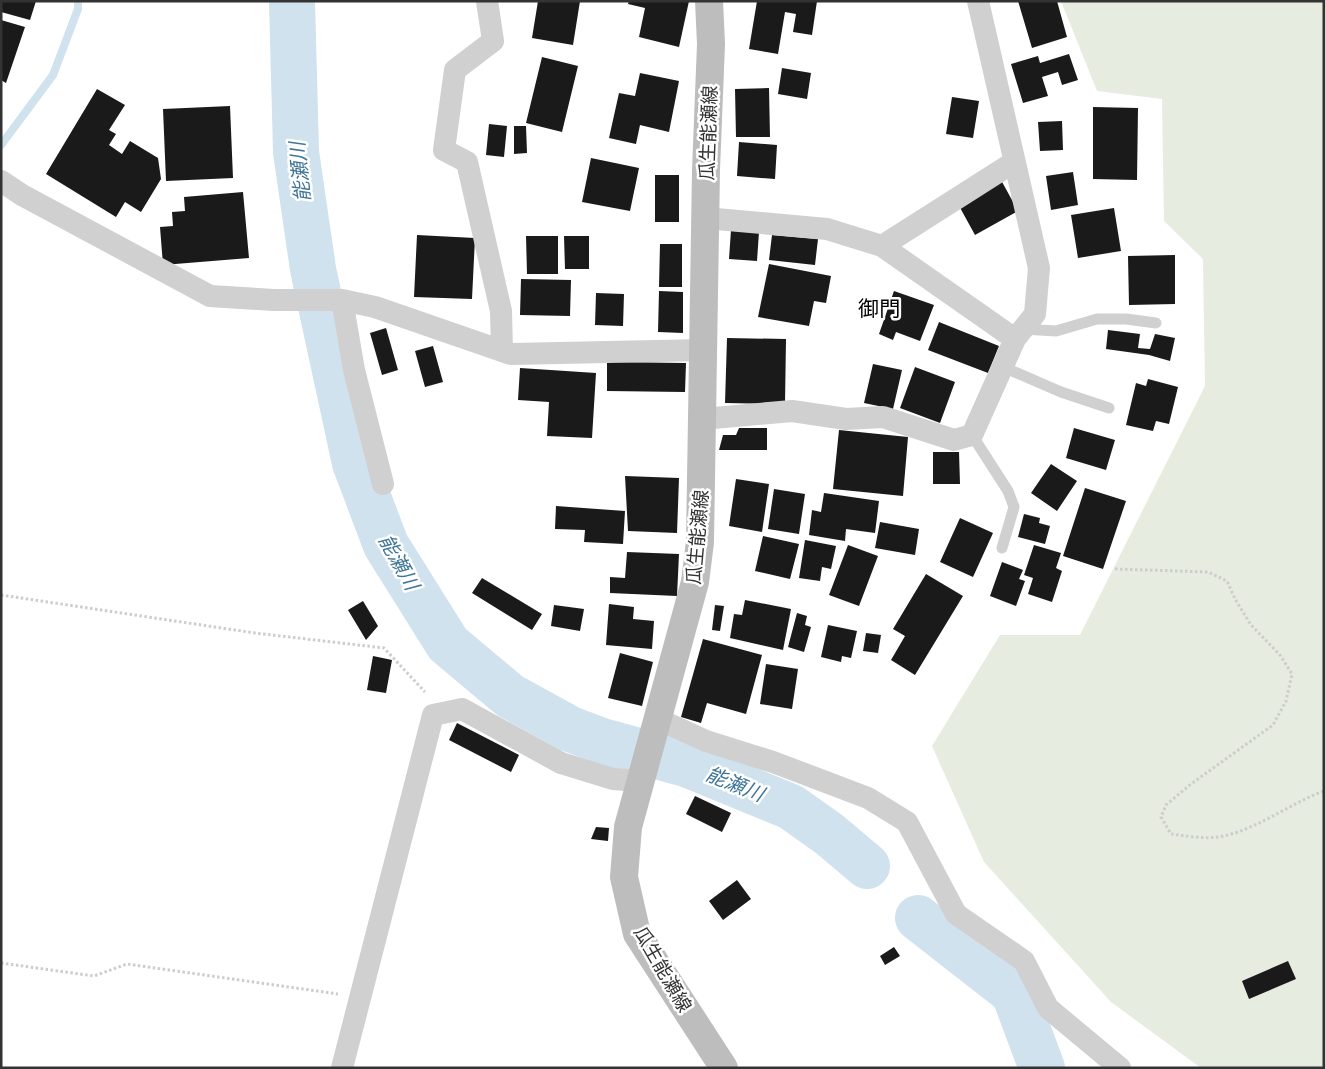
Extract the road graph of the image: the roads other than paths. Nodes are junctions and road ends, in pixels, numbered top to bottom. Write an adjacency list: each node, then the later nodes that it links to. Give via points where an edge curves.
1 (487, 1): 12 (street, via 493,41 455,70 444,150 467,162 501,311)
2 (709, 1): 6 (main road, 瓜生能瀬線, via 711,44)
3 (978, 1): 4 (street)
4 (1014, 162): 7 (street); 10 (street, via 1039,268 1035,314)
5 (1, 181): 8 (street, via 210,296)
6 (705, 218): 7 (street, via 827,229); 11 (main road, 瓜生能瀬線)
7 (882, 246): 10 (street)
8 (342, 300): 12 (street, via 375,307); 17 (street, via 354,370)
9 (1156, 323): 10 (lane, via 1097,319 1056,331)
10 (1019, 334): 13 (street)
11 (704, 350): 12 (street, via 511,354); 15 (main road, 瓜生能瀬線)
12 (502, 351)
13 (1003, 367): 14 (lane); 16 (street)
14 (1109, 408)
15 (702, 419): 16 (street, via 792,411 846,419 883,417 954,440); 19 (main road, 瓜生能瀬線, via 700,542 695,582)
16 (972, 435): 18 (lane, via 1008,491 1014,507)
17 (383, 484)
18 (1002, 548)
19 (658, 719): 20 (main road, 瓜生能瀬線); 23 (street, via 706,741 868,798 906,822 956,914 1024,961 1048,1008)
20 (641, 780): 21 (street, via 613,779 561,763 462,708 433,715); 22 (main road, 瓜生能瀬線, via 628,827 624,877 637,934)
21 (342, 1068)
22 (724, 1068)
23 (1120, 1068)

